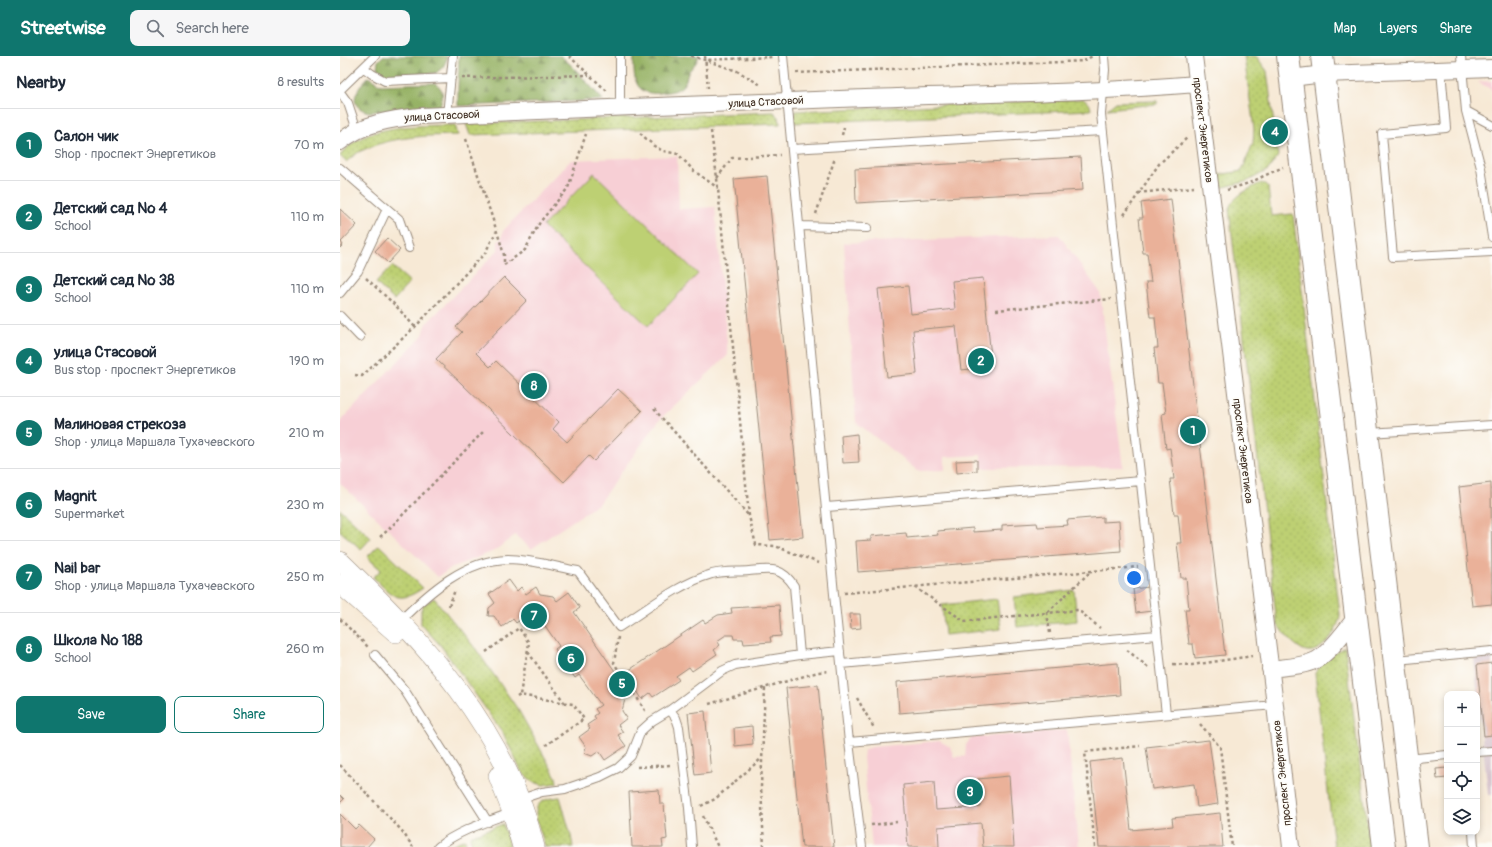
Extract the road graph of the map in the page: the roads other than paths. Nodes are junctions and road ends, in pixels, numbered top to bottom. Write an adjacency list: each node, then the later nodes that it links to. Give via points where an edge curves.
1 (376, 56): 10 (lane)
2 (453, 56): 13 (lane)
3 (620, 56): 19 (lane)
4 (784, 56): 18 (lane)
5 (1104, 56): 16 (lane)
6 (1194, 56): 15 (street, проспект Энергетиков)
7 (1288, 56): 14 (main road)
8 (1461, 63): 11 (street); 12 (street); 20 (lane)
9 (1323, 65): 12 (street); 14 (street); 38 (main road)
10 (364, 68): 13 (lane, via 385,80); 17 (lane)
11 (1492, 68)
12 (1441, 70): 33 (lane, via 1446,128 1382,134 1393,257)
13 (451, 78): 21 (lane)
14 (1291, 78): 43 (main road)
15 (1197, 84): 16 (street, улица Стасовой); 52 (street, проспект Энергетиков)
16 (1103, 90): 18 (street, улица Стасовой); 24 (lane)
17 (340, 91): 23 (lane, via 348,103)
18 (784, 101): 19 (street, улица Стасовой, via 710,105); 26 (lane)
19 (620, 103): 21 (street, улица Стасовой)
20 (1466, 112): 22 (lane); 31 (lane, via 1481,168)
21 (447, 115): 23 (street, улица Стасовой, via 394,119)
22 (1492, 125)
23 (357, 130): 25 (street, улица Стасовой)
24 (1102, 131): 26 (lane, via 839,146); 39 (lane)
25 (340, 142)
26 (792, 152): 29 (lane)
27 (340, 168): 28 (lane)
28 (387, 209): 32 (lane, via 399,219); 34 (lane, via 358,270)
29 (800, 226): 30 (lane); 40 (lane)
30 (867, 228)
31 (1492, 237)
32 (408, 248)
33 (1492, 252)
34 (340, 293)
35 (340, 316): 36 (lane)
36 (360, 337)
37 (1492, 425): 38 (lane)
38 (1368, 433): 50 (main road)
39 (1141, 481): 40 (lane); 45 (lane)
40 (827, 507): 46 (lane)
41 (340, 561): 44 (street)
42 (340, 584): 44 (street)
43 (1356, 616): 52 (street, via 1327,652 1305,669); 70 (main road)
44 (396, 625): 49 (lane, via 433,590 462,572 492,561 509,559 578,571 619,627 688,583 714,574 767,569 779,570 788,576 794,586); 61 (street, via 430,653 456,685 492,738 505,764)
45 (1157, 635): 51 (lane); 55 (lane)
46 (840, 651): 49 (lane); 51 (lane)
47 (1492, 651): 50 (lane)
48 (375, 655): 62 (lane, via 405,691)
49 (800, 655): 54 (lane, via 735,665 722,671)
50 (1395, 660): 60 (main road)
51 (842, 667): 56 (lane)
52 (1270, 669): 53 (street, проспект Энергетиков)
53 (1275, 705): 55 (lane); 69 (street, проспект Энергетиков)
54 (670, 710): 61 (lane, via 641,731 631,756 618,768 565,789 542,792); 67 (lane, via 679,728)
55 (1166, 714): 56 (lane)
56 (849, 742): 68 (lane)
57 (1492, 751): 58 (lane)
58 (1480, 752)
59 (1444, 755): 60 (lane)
60 (1407, 759): 71 (main road)
61 (516, 806): 62 (lane); 65 (street); 66 (street)
62 (488, 822): 64 (lane)
63 (1473, 835): 72 (lane)
64 (438, 847)
65 (522, 847)
66 (535, 847)
67 (692, 847)
68 (862, 847)
69 (1291, 847)
70 (1384, 847)
71 (1417, 847)
72 (1474, 847)

